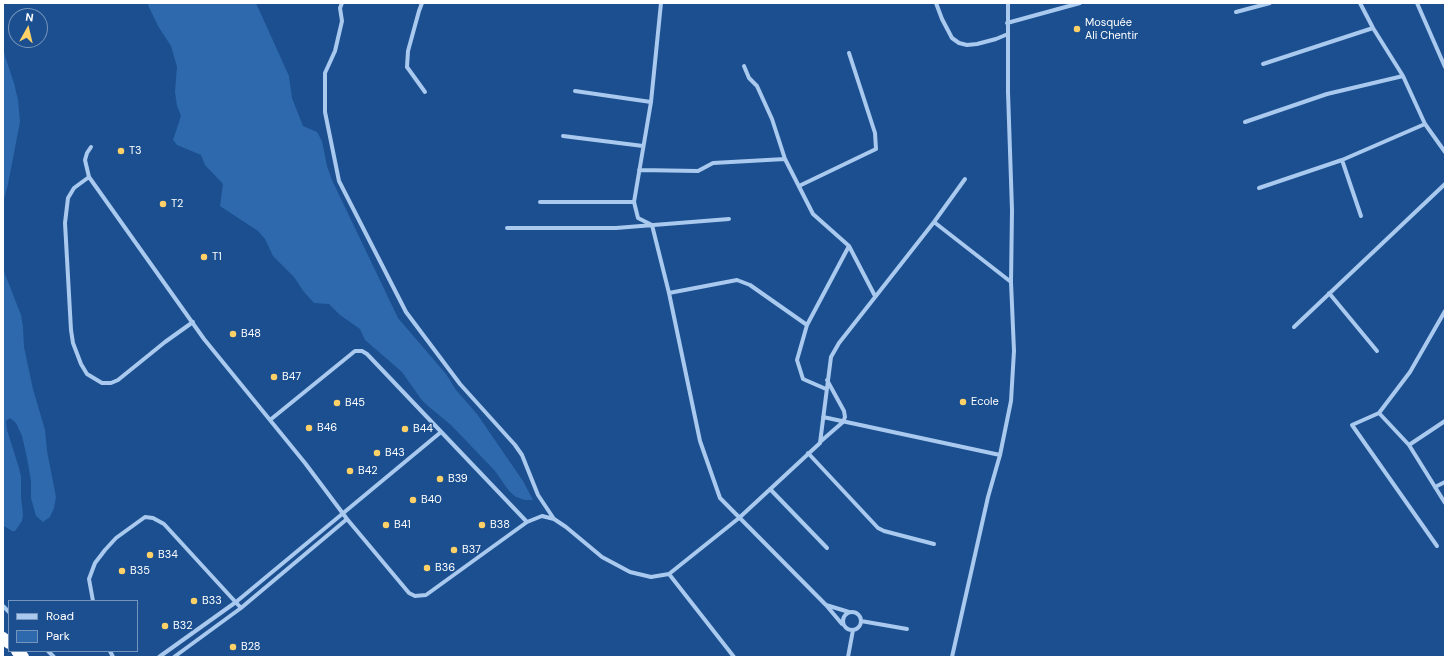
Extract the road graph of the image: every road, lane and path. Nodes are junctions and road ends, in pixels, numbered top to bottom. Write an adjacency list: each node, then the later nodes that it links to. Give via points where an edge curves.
1 (342, 3): 72 (street, via 342,21 335,52 325,73 325,112 339,181 406,312 460,384 515,445 522,455 538,495)
2 (422, 3): 20 (street, via 408,51 407,67)
3 (661, 3): 21 (street)
4 (936, 3): 13 (street, via 952,38 959,43 977,44)
5 (1008, 3): 11 (street)
6 (1080, 3): 11 (street)
7 (1270, 3): 10 (street)
8 (1360, 3): 12 (street)
9 (1416, 3): 17 (street)
10 (1236, 12)
11 (1007, 23): 13 (street)
12 (1373, 28): 15 (street); 18 (street)
13 (1008, 34): 44 (street)
14 (849, 53): 34 (street, via 875,133 876,149)
15 (1262, 64)
16 (744, 66): 28 (street, via 772,118)
17 (1445, 67)
18 (1403, 76): 22 (street, via 1327,94); 23 (street)
19 (575, 91): 21 (street)
20 (425, 92)
21 (651, 102): 25 (street)
22 (1244, 122)
23 (1425, 124): 27 (street); 29 (street)
24 (563, 136): 25 (street)
25 (643, 146): 30 (street)
26 (91, 147): 31 (street, via 85,160)
27 (1445, 152)
28 (785, 159): 30 (street, via 713,163 698,171); 34 (street)
29 (1342, 160): 35 (street); 38 (street)
30 (640, 170): 37 (street)
31 (89, 177): 49 (street); 49 (street, via 74,188 68,198 65,223 71,330 73,343 87,374 102,383 118,380)
32 (965, 179): 40 (street)
33 (1445, 184): 46 (street)
34 (799, 186): 43 (street, via 813,214)
35 (1259, 188)
36 (540, 202): 37 (street)
37 (634, 202): 41 (street, via 638,218)
38 (1361, 216)
39 (729, 219): 41 (street)
40 (934, 222): 44 (street); 47 (street)
41 (652, 225): 42 (street, via 616,228); 45 (street)
42 (507, 228)
43 (849, 246): 47 (street); 50 (street)
44 (1011, 282): 64 (street, via 1014,351 1011,401)
45 (669, 293): 50 (street, via 737,280 750,285); 70 (street, via 700,441 720,498)
46 (1329, 293): 51 (street); 52 (street)
47 (876, 296): 53 (street, via 839,343 831,357)
48 (1445, 311): 55 (street, via 1410,372)
49 (193, 322): 57 (street)
50 (807, 325): 54 (street, via 797,360 803,379)
51 (1294, 327)
52 (1377, 351)
53 (827, 380): 54 (street); 59 (street, via 844,411)
54 (826, 389): 56 (street)
55 (1379, 414): 62 (street); 75 (street, via 1352,425)
56 (823, 417): 59 (street); 61 (street)
57 (270, 420): 60 (street, via 355,351 362,351); 69 (street)
58 (1445, 421): 62 (street)
59 (843, 422): 61 (street); 64 (street)
60 (441, 432): 69 (street); 73 (street)
61 (820, 443): 63 (street)
62 (1408, 445): 66 (street)
63 (808, 453): 67 (street); 74 (street, via 878,528)
64 (1000, 454): 91 (street)
65 (1445, 482): 66 (street)
66 (1435, 487): 68 (street)
67 (770, 489): 70 (street); 76 (street)
68 (1445, 502)
69 (343, 513): 71 (street); 79 (street)
70 (739, 518): 77 (street); 80 (street)
71 (347, 519): 73 (street, via 409,593 415,596 426,595); 81 (street)
72 (554, 519): 73 (street, via 542,516); 77 (street, via 602,557 630,572 650,576)
73 (527, 522)
74 (934, 544)
75 (1438, 546)
76 (827, 548)
77 (669, 574): 89 (street)
78 (93, 600): 79 (street, via 90,579 95,563 116,538 146,517 164,524)
79 (236, 602): 81 (street); 87 (street)
80 (826, 605): 82 (street); 84 (street)
81 (241, 608): 88 (street)
82 (850, 613): 83 (street, via 857,614); 84 (street, via 844,618)
83 (861, 621): 85 (street, via 860,626); 86 (street)
84 (844, 626): 85 (street)
85 (853, 630): 90 (street)
86 (907, 630)
87 (159, 657)
88 (174, 657)
89 (734, 657)
90 (848, 657)
91 (952, 657)

